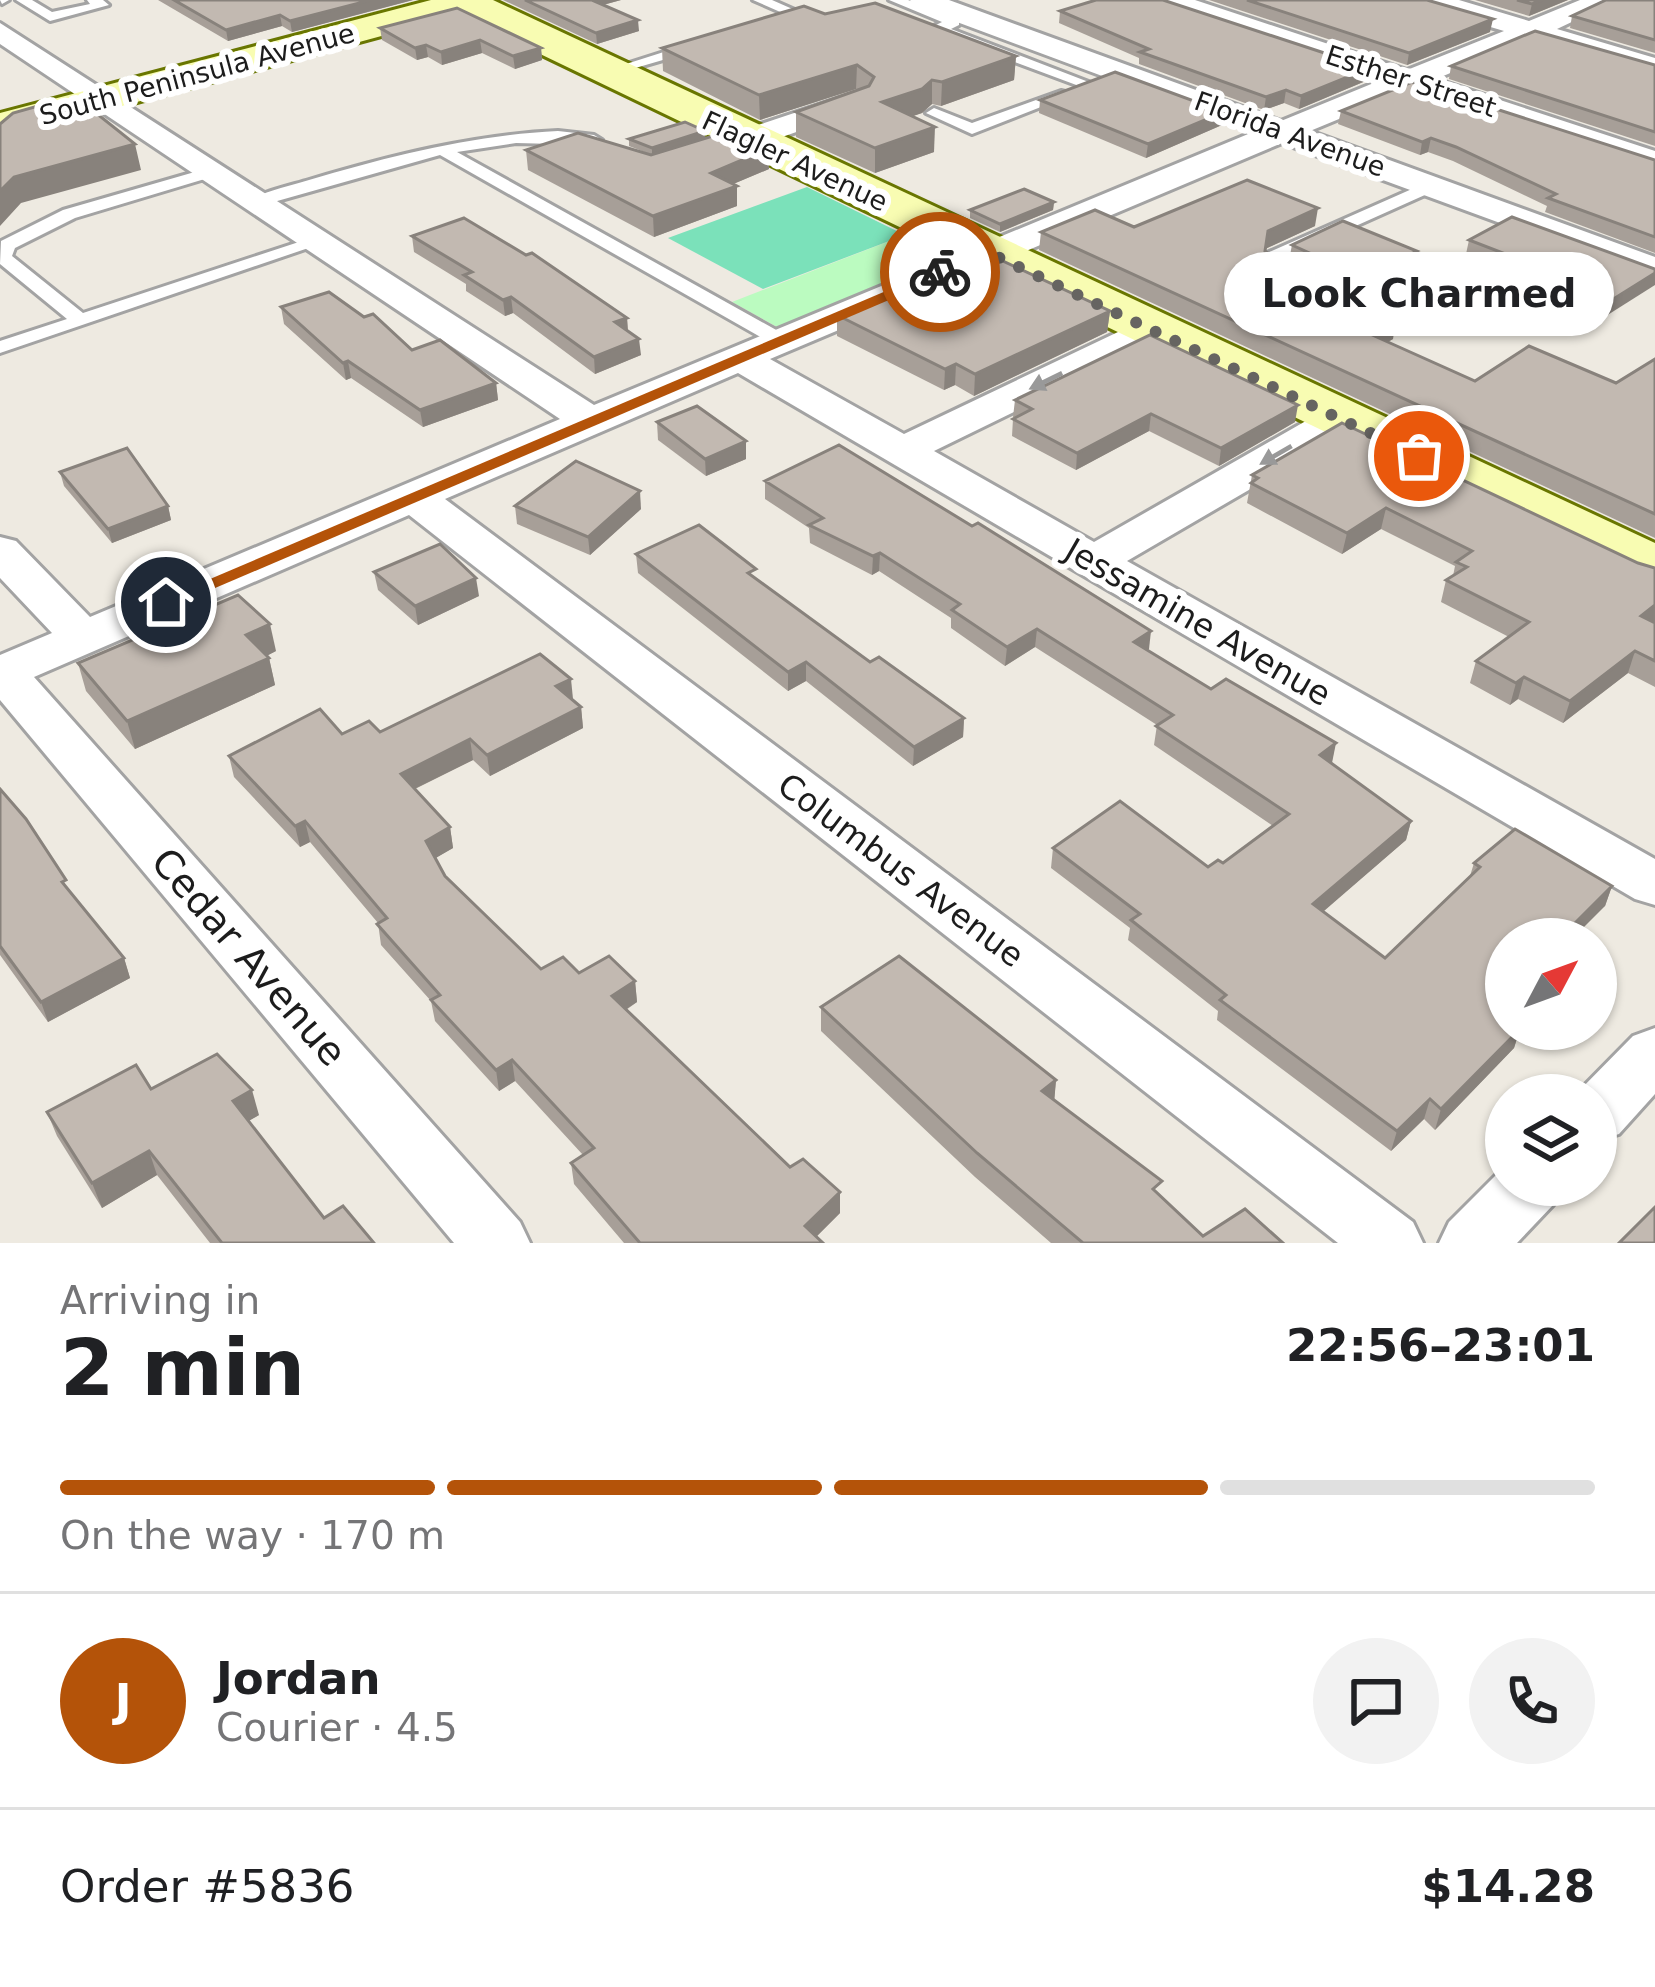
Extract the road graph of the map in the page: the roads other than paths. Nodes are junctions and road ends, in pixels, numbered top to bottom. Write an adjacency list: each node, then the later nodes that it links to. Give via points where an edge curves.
1 (23, 0): 2 (lane, via 50,17 102,4)
2 (94, 0)
3 (760, 0): 11 (lane, via 819,23)
4 (895, 0): 10 (lane); 19 (lane, via 954,22 939,29)
5 (924, 0): 17 (street, Florida Avenue)
6 (1168, 0): 18 (street, Esther Street)
7 (1430, 0): 12 (street)
8 (1604, 0): 12 (street)
9 (464, 1): 16 (street, Flagler Avenue); 20 (street, South Peninsula Avenue)
10 (875, 6)
11 (837, 17)
12 (1531, 29): 15 (street); 18 (street)
13 (0, 31): 20 (street)
14 (713, 36): 16 (lane)
15 (1655, 67)
16 (608, 72): 25 (street, Flagler Avenue)
17 (1125, 74): 19 (lane); 24 (street, Florida Avenue)
18 (1409, 80): 24 (street); 28 (street, Esther Street)
19 (1092, 86): 22 (lane, via 972,129)
20 (100, 99): 23 (street, South Peninsula Avenue); 29 (street)
21 (854, 102): 25 (street)
22 (934, 113)
23 (0, 126)
24 (1284, 131): 30 (street, Florida Avenue); 33 (street)
25 (734, 141): 33 (street, Flagler Avenue)
26 (614, 149): 27 (lane, via 580,137)
27 (444, 151): 31 (lane); 41 (lane)
28 (1655, 161)
29 (212, 172): 31 (street); 37 (lane, via 70,214 7,245 3,257)
30 (1430, 186): 34 (street, Florida Avenue); 35 (lane, via 1274,256 1274,266)
31 (256, 202): 32 (street)
32 (317, 242): 37 (lane); 43 (street)
33 (987, 252): 39 (street, Flagler Avenue); 41 (street)
34 (1655, 269)
35 (1305, 282)
36 (1347, 300): 38 (lane)
37 (80, 320): 40 (lane)
38 (1409, 326)
39 (1152, 330): 42 (street, Flagler Avenue); 44 (street, one-way to 44)
40 (0, 347)
41 (760, 349): 43 (street); 44 (street, Jessamine Avenue)
42 (1340, 418): 47 (street, one-way to 47); 48 (street, Flagler Avenue)
43 (592, 422): 45 (street)
44 (902, 451): 47 (street, Jessamine Avenue)
45 (413, 496): 49 (street); 56 (street, Columbus Avenue)
46 (0, 550): 49 (street)
47 (1092, 562): 51 (street, Jessamine Avenue)
48 (1655, 567)
49 (83, 638): 50 (street)
50 (2, 672): 55 (street, Cedar Avenue)
51 (1655, 885)
52 (1655, 1053): 53 (street)
53 (1617, 1093)
54 (1509, 1206): 57 (street)
55 (496, 1243)
56 (1388, 1243)
57 (1473, 1243)

